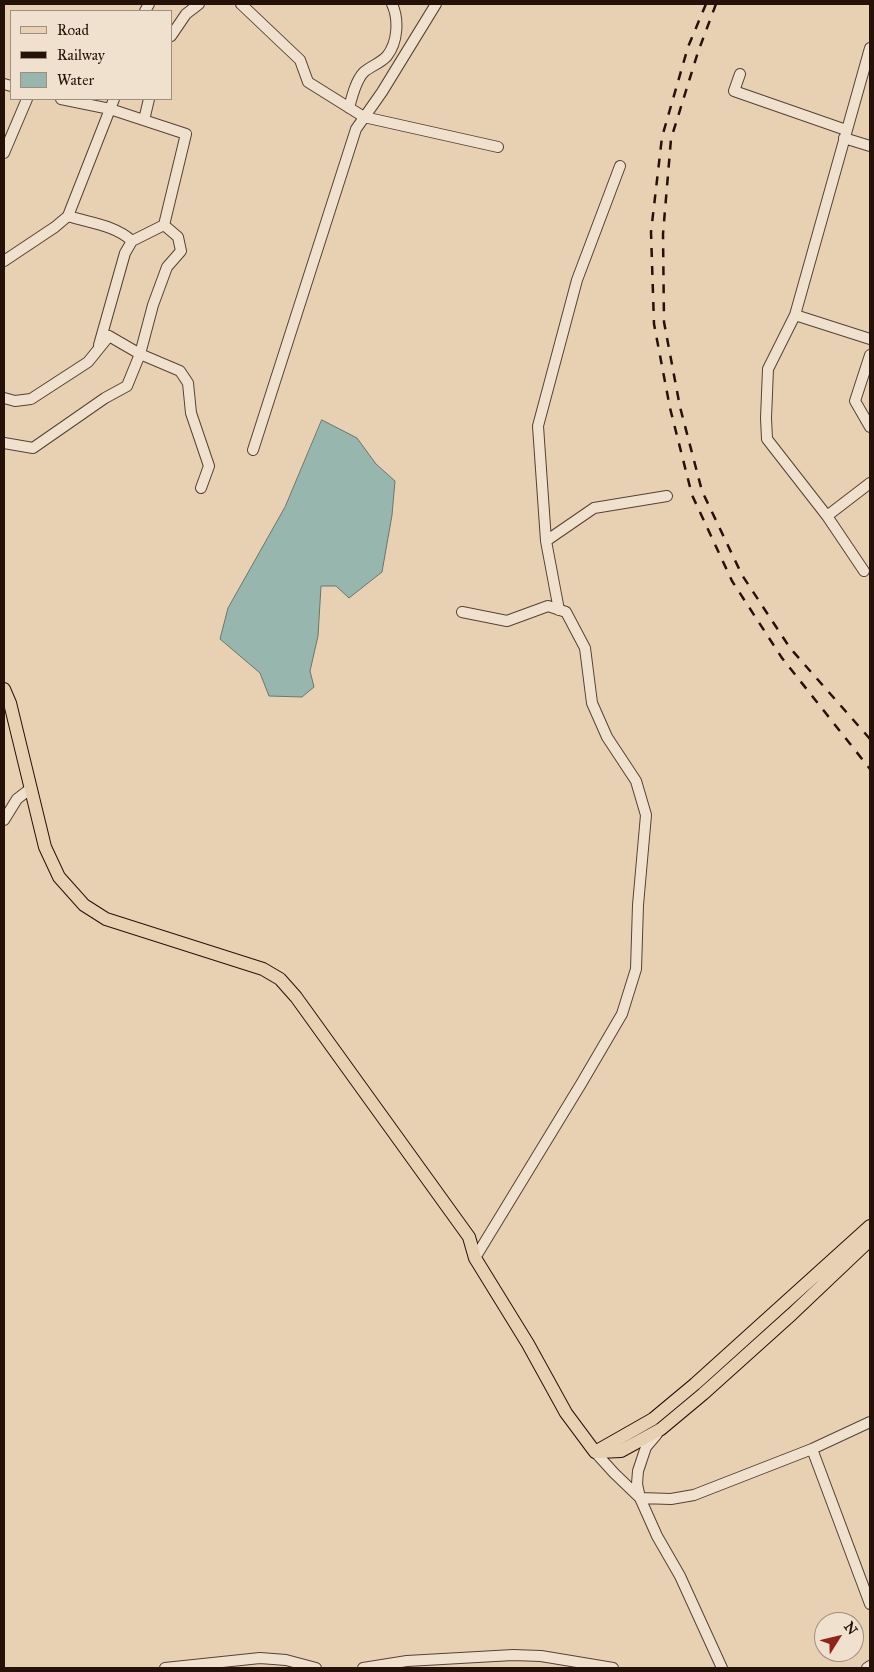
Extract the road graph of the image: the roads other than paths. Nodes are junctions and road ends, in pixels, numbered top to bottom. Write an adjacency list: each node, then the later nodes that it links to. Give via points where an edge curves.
1 (199, 4): 5 (street, via 186,14)
2 (241, 4): 12 (street, via 300,60 308,82)
3 (392, 4): 12 (street, via 395,41 386,57 363,73)
4 (436, 4): 13 (street)
5 (172, 35)
6 (870, 48): 15 (street)
7 (740, 74): 15 (street, via 734,91)
8 (27, 100): 18 (street)
9 (71, 100): 11 (street)
10 (149, 100): 14 (street)
11 (112, 104): 14 (street); 20 (street)
12 (349, 108): 13 (street)
13 (364, 117): 17 (street); 32 (street, via 356,129)
14 (144, 120): 21 (street, via 186,134)
15 (845, 134): 16 (street); 24 (street)
16 (870, 146)
17 (498, 147)
18 (4, 153)
19 (620, 166): 37 (street, via 577,280 538,426)
20 (68, 216): 22 (street, via 116,229); 23 (street)
21 (164, 225): 22 (street); 27 (street, via 178,237 181,251 167,267)
22 (132, 241): 26 (street, via 125,253)
23 (4, 261)
24 (795, 315): 25 (street); 36 (street, via 768,368 767,439)
25 (870, 339)
26 (97, 351): 27 (street, via 109,336); 29 (street, via 88,362 31,399 15,401)
27 (140, 354): 31 (street, via 127,386 33,448); 34 (street, via 180,372 188,383 191,413 209,466)
28 (870, 355): 30 (street, via 855,401)
29 (4, 398)
30 (870, 427)
31 (4, 443)
32 (253, 450)
33 (870, 483): 36 (street)
34 (201, 488)
35 (667, 496): 37 (street, via 594,508)
36 (827, 516): 38 (street)
37 (546, 541): 39 (street)
38 (864, 571)
39 (559, 610): 40 (street, via 548,606 507,621); 46 (street, via 566,612 585,648 592,704 607,737 636,781 646,815 636,969 622,1014)
40 (462, 612)
41 (4, 689): 42 (main road)
42 (30, 789): 43 (street, via 17,799); 46 (main road, via 45,847 59,876 84,905 106,919 263,969 280,979 296,996 469,1237)
43 (4, 820)
44 (870, 1226): 50 (main road, via 653,1419)
45 (870, 1240): 48 (main road, via 792,1314)
46 (475, 1258): 50 (main road, via 566,1413)
47 (870, 1422): 49 (street)
48 (661, 1429): 50 (main road, via 621,1452); 51 (street, via 646,1447 638,1471)
49 (812, 1449): 51 (street, via 694,1495 671,1499); 52 (street)
50 (595, 1452): 51 (street)
51 (640, 1498): 59 (street)
52 (870, 1604)
53 (406, 1665): 57 (street); 58 (street, via 513,1655 541,1656)
54 (870, 1666): 60 (street)
55 (165, 1668): 56 (street, via 260,1658 286,1660)
56 (316, 1668)
57 (363, 1668)
58 (613, 1668)
59 (722, 1668)
60 (867, 1668)

